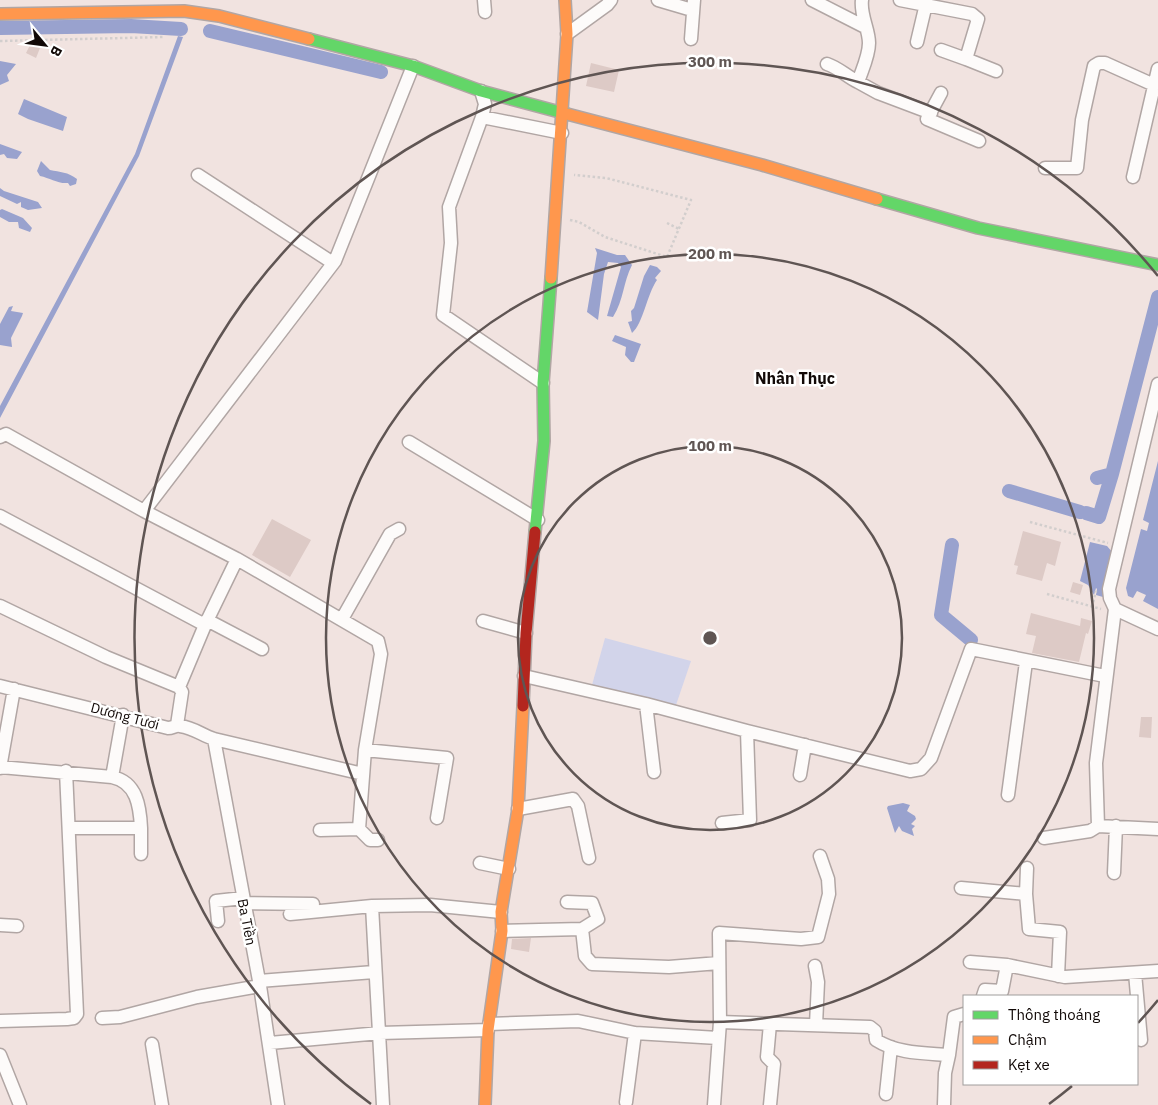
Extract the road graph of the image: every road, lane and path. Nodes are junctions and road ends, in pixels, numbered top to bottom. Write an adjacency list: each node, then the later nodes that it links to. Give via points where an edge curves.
1 (565, 0): 11 (street)
2 (610, 0): 11 (street, via 607,6)
3 (658, 0): 8 (street)
4 (812, 0): 10 (street)
5 (862, 0): 10 (street)
6 (900, 0): 7 (street)
7 (926, 4): 15 (street); 17 (street, via 972,14 978,19)
8 (693, 5): 13 (street)
9 (0, 14): 19 (street, via 207,13)
10 (865, 27): 22 (street, via 869,42)
11 (567, 34): 26 (street)
12 (164, 37): 14 (path)
13 (691, 40)
14 (0, 41)
15 (917, 42)
16 (941, 50): 17 (street)
17 (966, 59): 21 (street)
18 (827, 64): 22 (street, via 840,68)
19 (413, 66): 24 (street); 38 (street)
20 (1158, 69): 23 (street)
21 (996, 71)
22 (858, 82): 27 (street)
23 (1154, 85): 31 (street, via 1105,63 1094,66 1082,120 1078,168); 34 (street)
24 (481, 92): 26 (street); 28 (street, via 485,104)
25 (941, 93): 27 (street)
26 (562, 113): 29 (street); 39 (street, via 762,165 978,228)
27 (931, 113): 30 (street, via 927,119)
28 (482, 117): 29 (street); 40 (street, via 450,207 451,243 443,315)
29 (562, 133): 40 (street)
30 (979, 141)
31 (1045, 168)
32 (198, 175): 38 (street)
33 (573, 175): 37 (path, via 606,178 691,200)
34 (1133, 177)
35 (570, 220): 37 (path, via 605,237 667,258)
36 (667, 223): 37 (path)
37 (679, 229)
38 (333, 262): 44 (street)
39 (1158, 265)
40 (543, 383): 46 (street, via 544,441)
41 (1158, 384): 49 (street)
42 (0, 438): 44 (street, via 6,434)
43 (409, 442): 46 (street)
44 (144, 511): 50 (street)
45 (0, 516): 58 (street)
46 (538, 520): 60 (street)
47 (1030, 522): 49 (path)
48 (399, 529): 56 (street, via 390,534)
49 (1119, 546): 55 (street, via 1109,589)
50 (237, 559): 56 (street); 58 (street)
51 (1097, 589): 54 (path)
52 (1047, 594): 54 (path)
53 (0, 606): 66 (street, via 106,657)
54 (1092, 607): 55 (path)
55 (1115, 610): 59 (street); 64 (street)
56 (342, 619): 74 (street, via 376,638 381,646)
57 (483, 621): 60 (street)
58 (206, 622): 61 (street); 66 (street)
59 (1158, 629)
60 (526, 633): 63 (street)
61 (262, 649)
62 (1026, 662): 64 (street); 73 (street, via 971,650 931,758 921,769 903,770); 81 (street)
63 (524, 676): 68 (street); 82 (street)
64 (1105, 676): 85 (street, via 1096,763)
65 (0, 686): 67 (street, Dương Tươi)
66 (179, 687): 70 (street, via 182,692)
67 (14, 689): 69 (street, Dương Tươi); 75 (street)
68 (646, 704): 71 (street); 77 (street)
69 (123, 715): 70 (street, Dương Tươi, via 168,728); 80 (street)
70 (177, 725): 72 (street, Dương Tươi)
71 (747, 731): 73 (street); 84 (street, via 743,767 750,820)
72 (214, 739): 78 (street, Dương Tươi); 103 (street, Ba Tiền)
73 (805, 745): 79 (street)
74 (366, 750): 78 (street); 83 (street, via 447,758)
75 (0, 767): 76 (street)
76 (66, 771): 80 (street); 87 (street)
77 (654, 772)
78 (363, 774): 89 (street)
79 (800, 775)
80 (112, 777): 88 (street, via 126,781 133,792 140,810)
81 (1008, 795)
82 (518, 809): 96 (street, via 573,799 578,806); 99 (street)
83 (436, 818)
84 (722, 823)
85 (1098, 826): 86 (street); 92 (street, via 1090,831)
86 (1116, 826): 91 (street); 100 (street)
87 (69, 828): 88 (street); 128 (street, via 77,1014 67,1019)
88 (141, 828): 94 (street)
89 (359, 829): 90 (street); 93 (street, via 370,840)
90 (320, 830)
91 (1158, 830)
92 (1044, 838)
93 (378, 840)
94 (141, 854)
95 (820, 856): 115 (street, via 829,894 818,937 801,939 719,933)
96 (589, 858)
97 (480, 864): 99 (street)
98 (1027, 868): 102 (street)
99 (509, 869): 107 (street)
100 (1114, 873)
101 (961, 888): 102 (street)
102 (1026, 894): 121 (street, via 1029,929 1060,932)
103 (243, 900): 105 (street); 109 (street, via 216,901); 122 (street, Ba Tiền)
104 (567, 902): 112 (street, via 592,903 598,919)
105 (346, 903)
106 (372, 906): 107 (street, via 446,905); 108 (street); 119 (street)
107 (501, 912): 113 (street)
108 (290, 914)
109 (218, 921)
110 (0, 925): 111 (street)
111 (17, 926)
112 (582, 929): 113 (street); 115 (street, via 585,956 592,964 669,967)
113 (502, 931): 132 (street)
114 (970, 962): 117 (street)
115 (719, 963): 129 (street)
116 (815, 966): 131 (street, via 818,982)
117 (1007, 966): 121 (street); 123 (street, via 1002,991 985,990)
118 (1158, 971): 120 (street)
119 (374, 972): 122 (street); 134 (street)
120 (1135, 973): 121 (street); 124 (street)
121 (1058, 976)
122 (260, 984): 127 (street, via 120,1017); 137 (street, Ba Tiền)
123 (983, 995)
124 (1137, 995)
125 (1138, 1006): 136 (street)
126 (963, 1014): 141 (street, via 954,1017)
127 (102, 1018)
128 (0, 1021)
129 (720, 1022): 130 (street); 135 (street)
130 (770, 1024): 131 (street); 150 (street, via 767,1057 774,1064)
131 (816, 1025): 139 (street, via 870,1027 875,1031 876,1040)
132 (489, 1026): 133 (street, via 578,1021); 134 (street); 148 (street)
133 (636, 1032): 135 (street); 143 (street)
134 (380, 1033): 137 (street); 147 (street)
135 (718, 1038): 149 (street)
136 (1141, 1040)
137 (270, 1043): 146 (street, Ba Tiền)
138 (152, 1044): 145 (street)
139 (891, 1047): 141 (street, via 908,1052); 142 (street)
140 (0, 1055): 144 (street)
141 (949, 1055): 151 (street)
142 (886, 1094)
143 (626, 1102)
144 (20, 1105)
145 (162, 1105)
146 (278, 1105)
147 (383, 1105)
148 (485, 1105)
149 (714, 1105)
150 (770, 1105)
151 (944, 1105)

